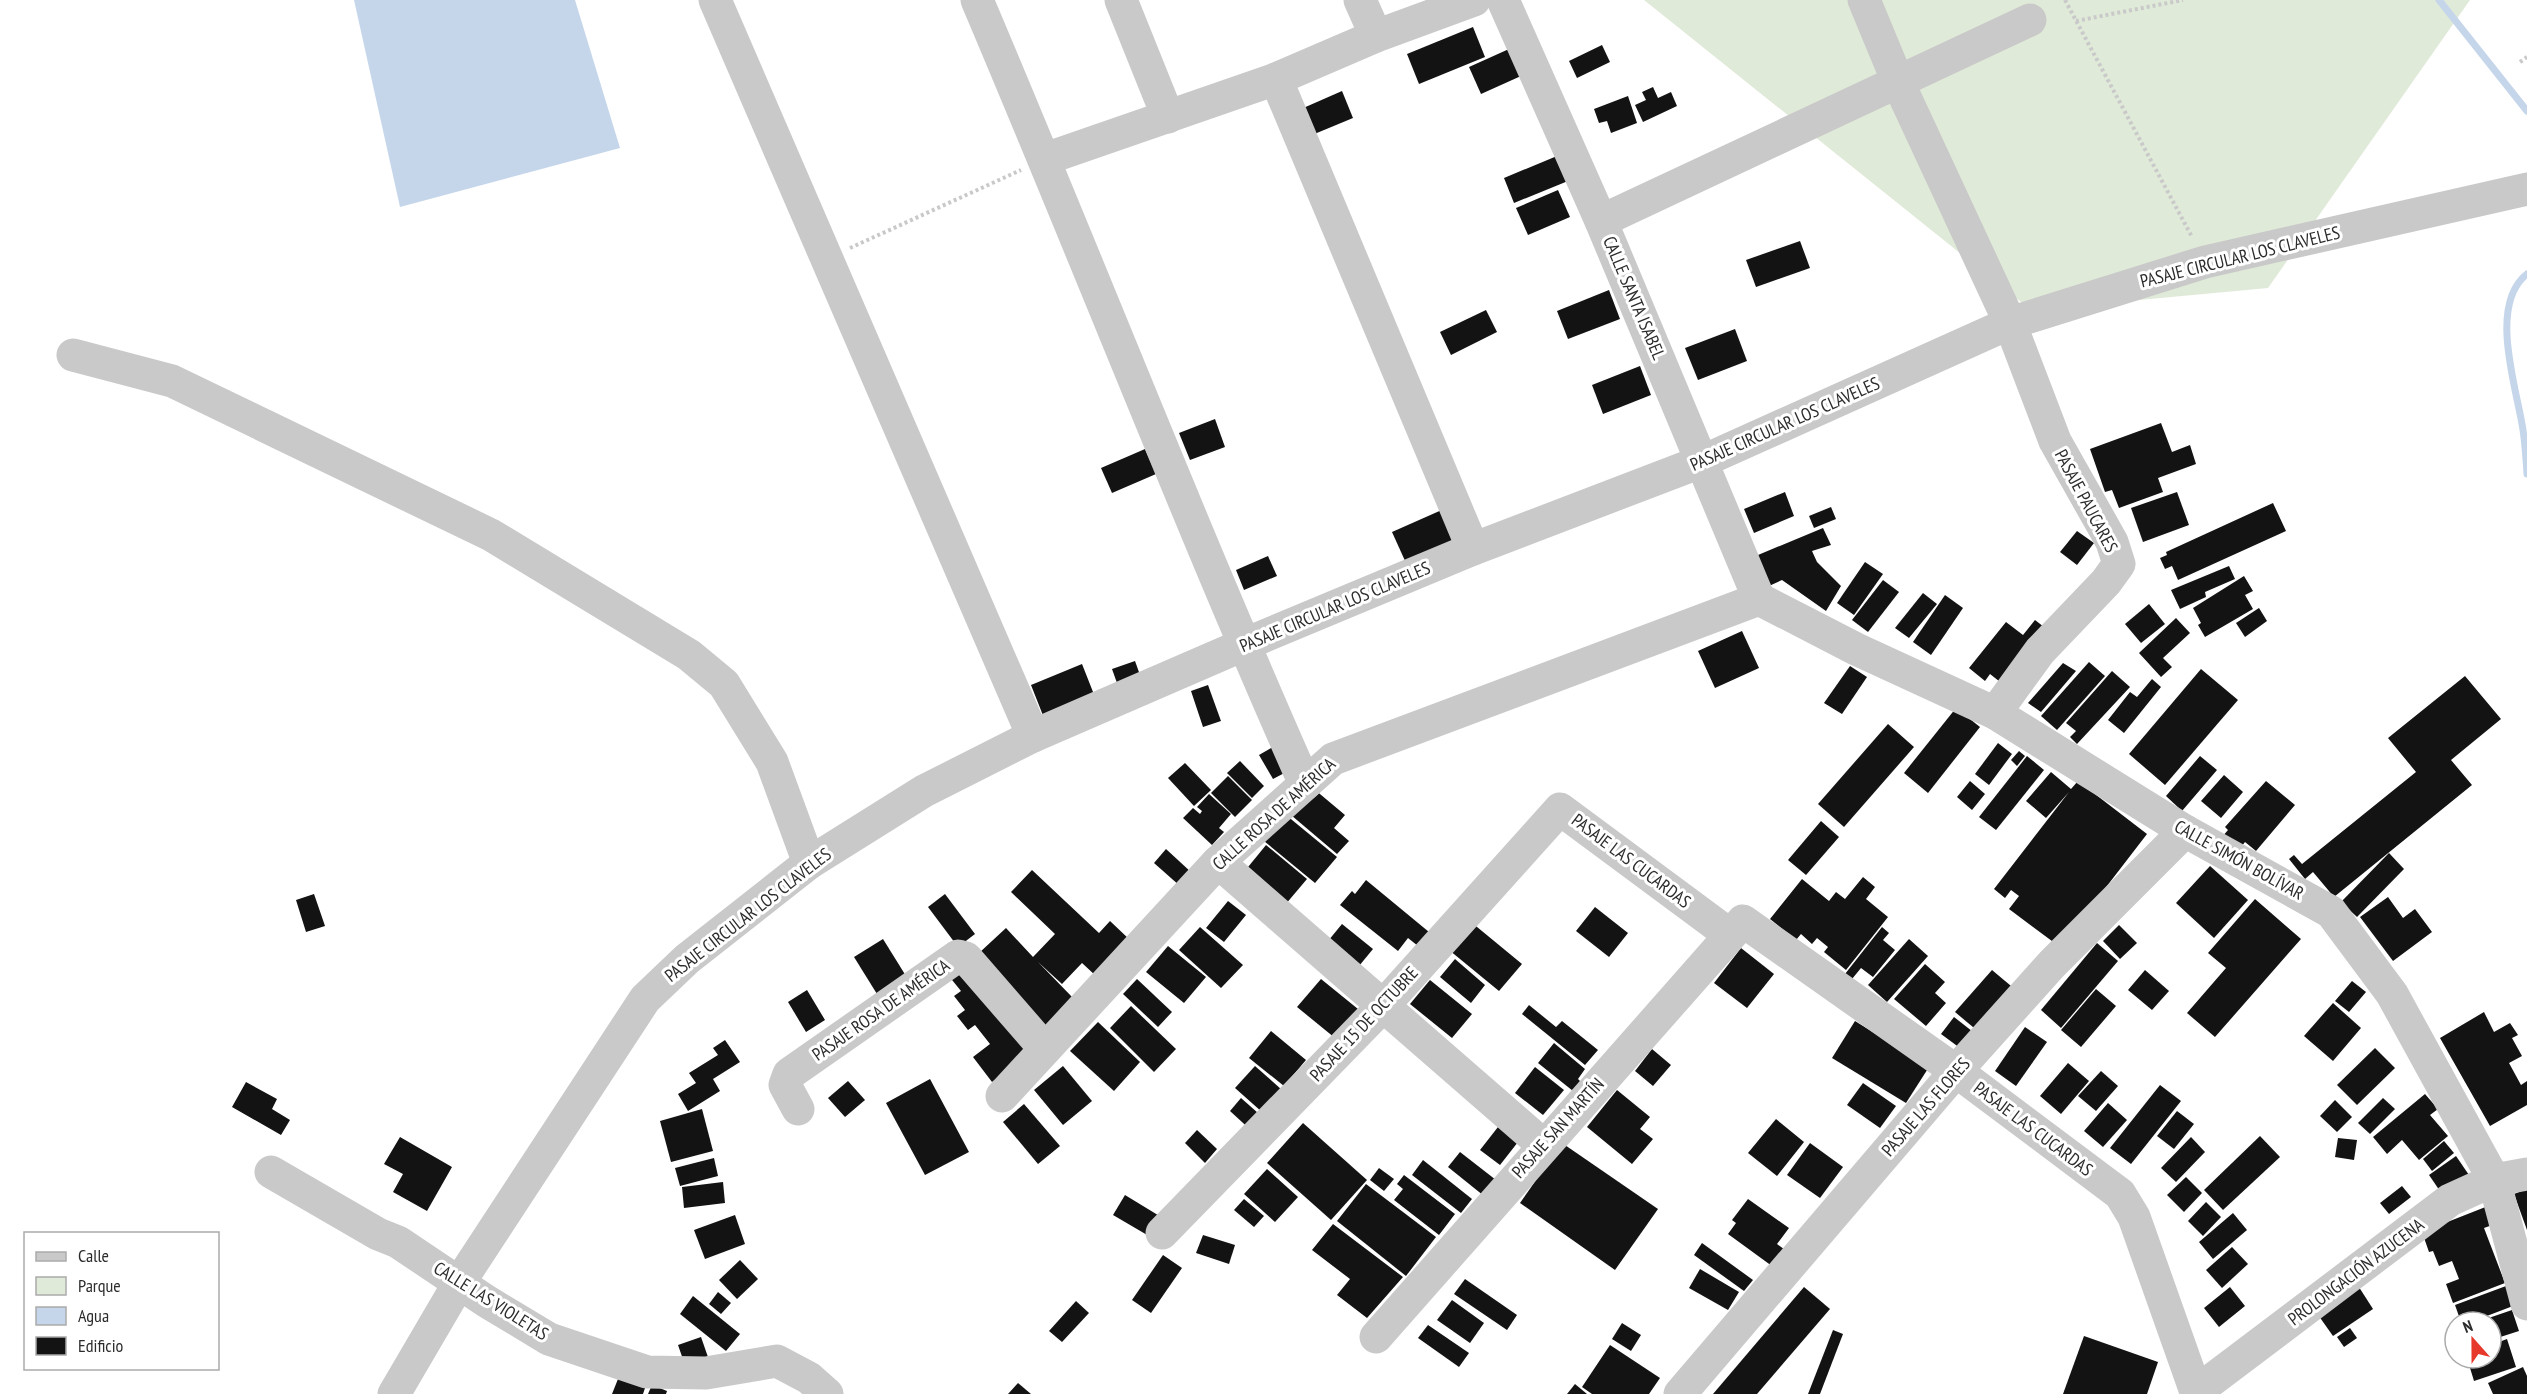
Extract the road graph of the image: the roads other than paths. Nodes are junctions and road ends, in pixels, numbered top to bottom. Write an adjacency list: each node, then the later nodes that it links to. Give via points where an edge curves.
1 (715, 0): 23 (street)
2 (977, 0): 13 (street)
3 (1121, 0): 12 (street)
4 (1360, 0): 9 (street)
5 (1474, 0): 9 (street)
6 (1503, 0): 15 (street, CALLE SANTA ISABEL)
7 (1864, 0): 11 (street)
8 (2030, 20): 11 (street)
9 (1376, 36): 10 (street)
10 (1276, 79): 12 (street); 19 (street)
11 (1898, 82): 15 (street); 16 (street)
12 (1168, 117): 13 (street)
13 (1045, 159): 21 (street)
14 (2527, 189): 16 (street, PASAJE CIRCULAR LOS CLAVELES, via 2205,262)
15 (1601, 221): 18 (street, CALLE SANTA ISABEL)
16 (2010, 322): 18 (street, PASAJE CIRCULAR LOS CLAVELES); 22 (street, PASAJE PAUCARES, via 2055,441 2112,542 2119,564 2040,651)
17 (73, 355): 27 (street, via 172,381 491,535 688,656 724,684 772,762)
18 (1703, 461): 19 (street, PASAJE CIRCULAR LOS CLAVELES); 20 (street, CALLE SANTA ISABEL)
19 (1473, 549): 21 (street, PASAJE CIRCULAR LOS CLAVELES)
20 (1759, 599): 22 (street, CALLE SIMÓN BOLÍVAR); 24 (street, CALLE ROSA DE AMÉRICA, via 1334,759)
21 (1243, 645): 23 (street, PASAJE CIRCULAR LOS CLAVELES); 24 (street)
22 (1995, 713): 26 (street, CALLE SIMÓN BOLÍVAR)
23 (1034, 736): 27 (street, PASAJE CIRCULAR LOS CLAVELES, via 924,791)
24 (1305, 784): 28 (street, CALLE ROSA DE AMÉRICA)
25 (1560, 809): 29 (street, PASAJE LAS CUCARDAS); 30 (street, PASAJE 15 DE OCTUBRE)
26 (2185, 831): 32 (street, PASAJE LAS FLORES, via 2052,964); 38 (street, CALLE SIMÓN BOLÍVAR, via 2331,912 2392,994)
27 (809, 862): 40 (street, PASAJE CIRCULAR LOS CLAVELES, via 687,959 645,999)
28 (1218, 862): 30 (street); 31 (street, CALLE ROSA DE AMÉRICA)
29 (1736, 928): 32 (street, PASAJE LAS CUCARDAS); 35 (street, PASAJE SAN MARTÍN)
30 (1383, 1006): 35 (street); 39 (street, PASAJE 15 DE OCTUBRE)
31 (1046, 1049): 33 (street, CALLE ROSA DE AMÉRICA); 34 (street, PASAJE ROSA DE AMÉRICA, via 966,958 958,957 789,1074 785,1085)
32 (1956, 1071): 43 (street, PASAJE LAS CUCARDAS, via 2120,1194 2134,1217); 46 (street, PASAJE LAS FLORES)
33 (1002, 1096)
34 (798, 1108)
35 (1543, 1145): 42 (street, PASAJE SAN MARTÍN)
36 (271, 1172): 40 (street, CALLE LAS VIOLETAS, via 398,1242)
37 (2527, 1174): 38 (street, PROLONGACIÓN AZUCENA)
38 (2494, 1180): 41 (street, CALLE SIMÓN BOLÍVAR); 43 (street, PROLONGACIÓN AZUCENA, via 2450,1200)
39 (1162, 1233)
40 (459, 1283): 44 (street, PASAJE CIRCULAR LOS CLAVELES); 45 (street, CALLE LAS VIOLETAS, via 549,1339 647,1372 706,1373 777,1361 809,1378)
41 (2527, 1304)
42 (1376, 1337)
43 (2196, 1392)
44 (394, 1394)
45 (827, 1394)
46 (1680, 1394)

